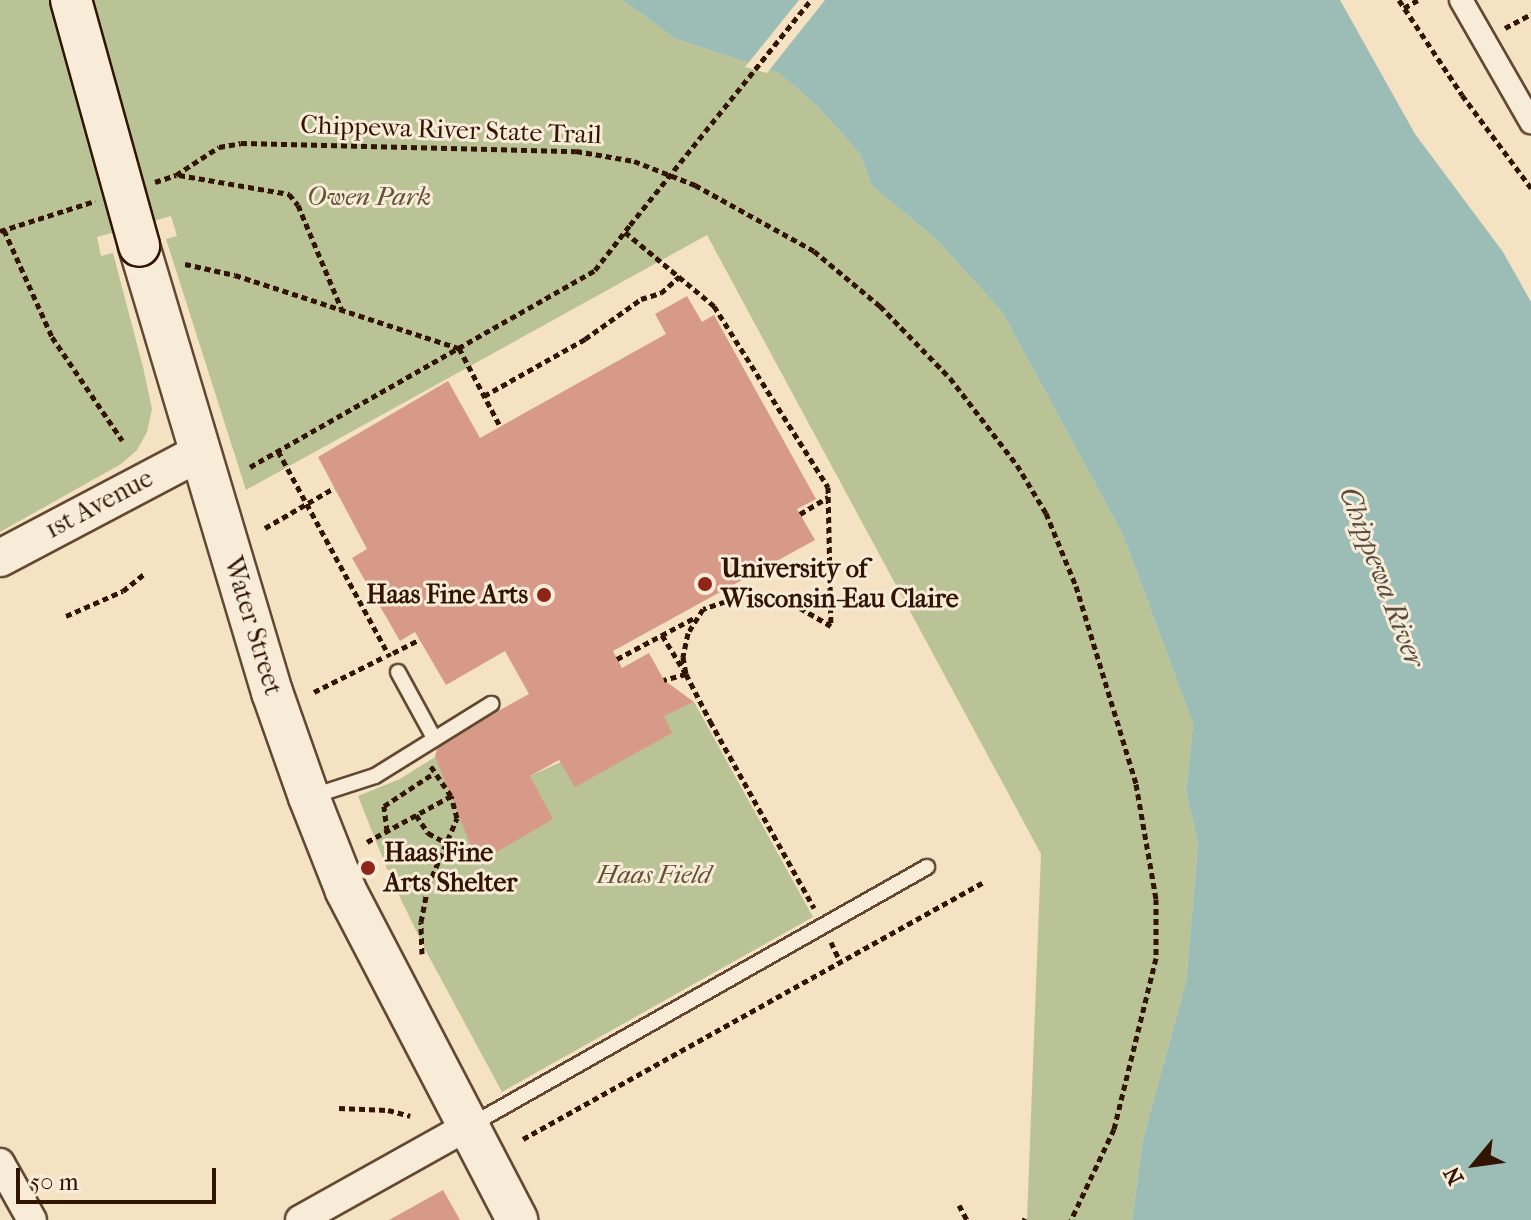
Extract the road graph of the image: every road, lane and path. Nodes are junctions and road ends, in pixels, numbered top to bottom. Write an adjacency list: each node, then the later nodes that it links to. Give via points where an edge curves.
1 (71, 0): 22 (main road, Water Street, bridge)
2 (811, 0): 13 (path, bridge)
3 (1399, 0): 6 (path)
4 (1418, 0): 6 (path)
5 (1461, 0): 7 (street)
6 (1404, 8): 10 (path)
7 (1531, 122)
8 (176, 175): 9 (path, Chippewa River State Trail); 16 (path, via 289,194); 66 (path, Chippewa River State Trail, via 219,147 241,143 576,151 634,161 706,190 814,251 880,306 950,378 1017,465 1046,513 1076,586 1136,784 1156,899 1156,958 1114,1129)
9 (147, 184)
10 (1531, 188)
11 (105, 198): 12 (path)
12 (2, 230): 20 (path, via 52,337)
13 (625, 232): 15 (path); 17 (path, via 595,270)
14 (185, 264): 16 (path)
15 (680, 276): 18 (path, via 661,293 641,299 585,339); 25 (path, via 726,322 813,460)
16 (342, 309): 17 (path)
17 (459, 348): 18 (path); 21 (path)
18 (484, 396): 19 (path)
19 (500, 426)
20 (122, 440)
21 (278, 451): 23 (path); 26 (path)
22 (199, 453): 29 (street, 1st Avenue); 46 (main road, Water Street)
23 (250, 467)
24 (334, 488): 26 (path)
25 (828, 497): 27 (path); 32 (path, via 831,626 778,595 744,595 703,609)
26 (307, 504): 28 (path); 35 (path)
27 (800, 514)
28 (265, 528)
29 (0, 558)
30 (144, 574): 31 (path, via 123,591)
31 (66, 616)
32 (695, 617): 33 (path); 38 (path, via 683,657)
33 (662, 635): 36 (path); 38 (path)
34 (420, 639): 35 (path)
35 (389, 655): 37 (path); 40 (path)
36 (617, 659)
37 (398, 672): 42 (lane)
38 (686, 674): 39 (path); 53 (path)
39 (664, 680)
40 (314, 692)
41 (491, 704): 42 (lane)
42 (434, 738): 43 (lane)
43 (421, 748): 44 (path); 46 (lane, via 375,776)
44 (434, 773): 45 (path); 48 (path, via 384,806)
45 (451, 796): 47 (path); 50 (path, via 457,818)
46 (309, 797): 58 (main road, Water Street, via 346,891)
47 (416, 815): 48 (path); 50 (path, via 428,833)
48 (387, 831): 49 (path)
49 (367, 842)
50 (447, 843): 54 (path, via 425,902)
51 (927, 867): 53 (lane)
52 (982, 883): 55 (path)
53 (824, 927): 55 (path); 58 (lane)
54 (422, 954)
55 (841, 963): 59 (path)
56 (339, 1108): 57 (path)
57 (410, 1116)
58 (470, 1125): 63 (street); 64 (main road, Water Street)
59 (523, 1139)
60 (0, 1163): 62 (street)
61 (959, 1205): 65 (path)
62 (32, 1220)
63 (300, 1220)
64 (517, 1220)
65 (967, 1220)
66 (1071, 1220)

